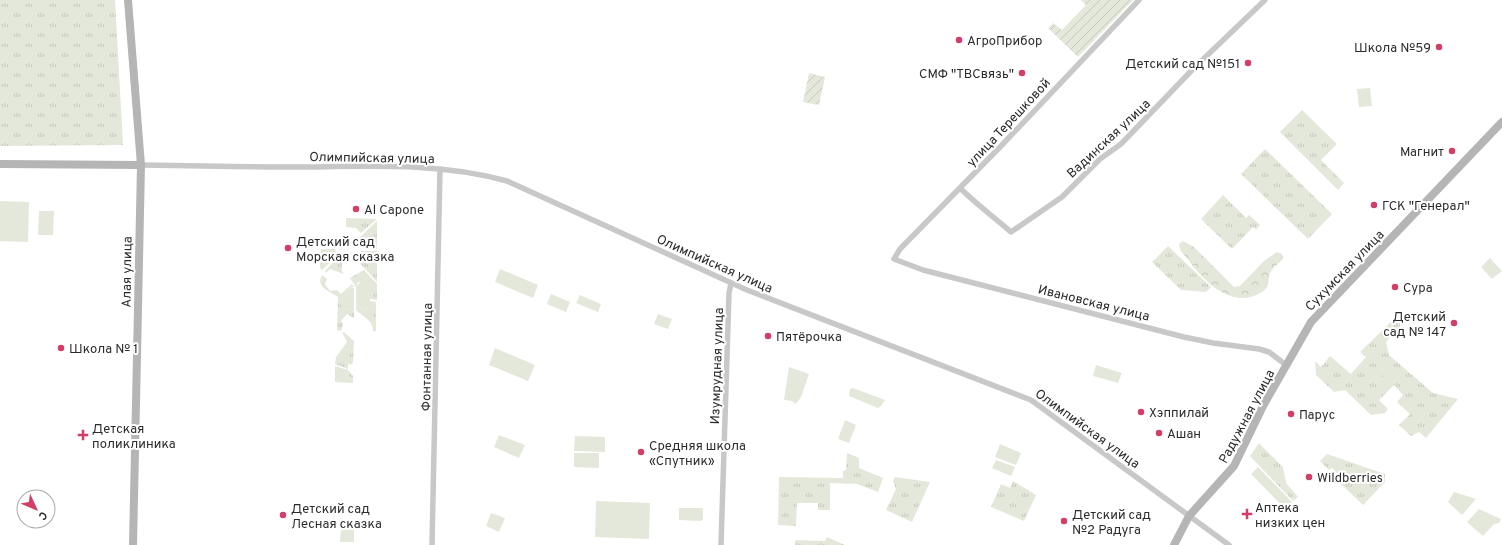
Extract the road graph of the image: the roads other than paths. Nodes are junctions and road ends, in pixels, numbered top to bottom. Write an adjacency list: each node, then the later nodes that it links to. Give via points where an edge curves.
1 (128, 0): 6 (main road, Алая улица)
2 (1139, 0): 8 (street, улица Терешковой)
3 (1265, 0): 8 (street, Вадинская улица, via 1121,144 1100,160 1062,197 1011,232)
4 (1502, 122): 11 (main road, Сухумская улица, via 1316,316)
5 (0, 164): 6 (main road)
6 (140, 165): 7 (street, Олимпийская улица, via 397,166); 14 (main road, Алая улица)
7 (440, 169): 10 (street, Олимпийская улица, via 486,175 507,181); 15 (street, Фонтанная улица)
8 (960, 188): 9 (street, улица Терешковой, via 900,249)
9 (894, 259): 12 (street, Ивановская улица, via 924,270 1169,333 1213,343 1258,349 1269,352)
10 (731, 283): 13 (street, Олимпийская улица, via 1031,400); 16 (street, Изумрудная улица, via 728,300)
11 (1305, 332): 12 (main road, Радужная улица)
12 (1286, 365): 13 (main road, Радужная улица, via 1262,406 1234,466)
13 (1189, 516): 17 (main road, Радужная улица); 18 (street, Олимпийская улица)
14 (133, 545)
15 (432, 545)
16 (721, 545)
17 (1174, 545)
18 (1229, 545)

